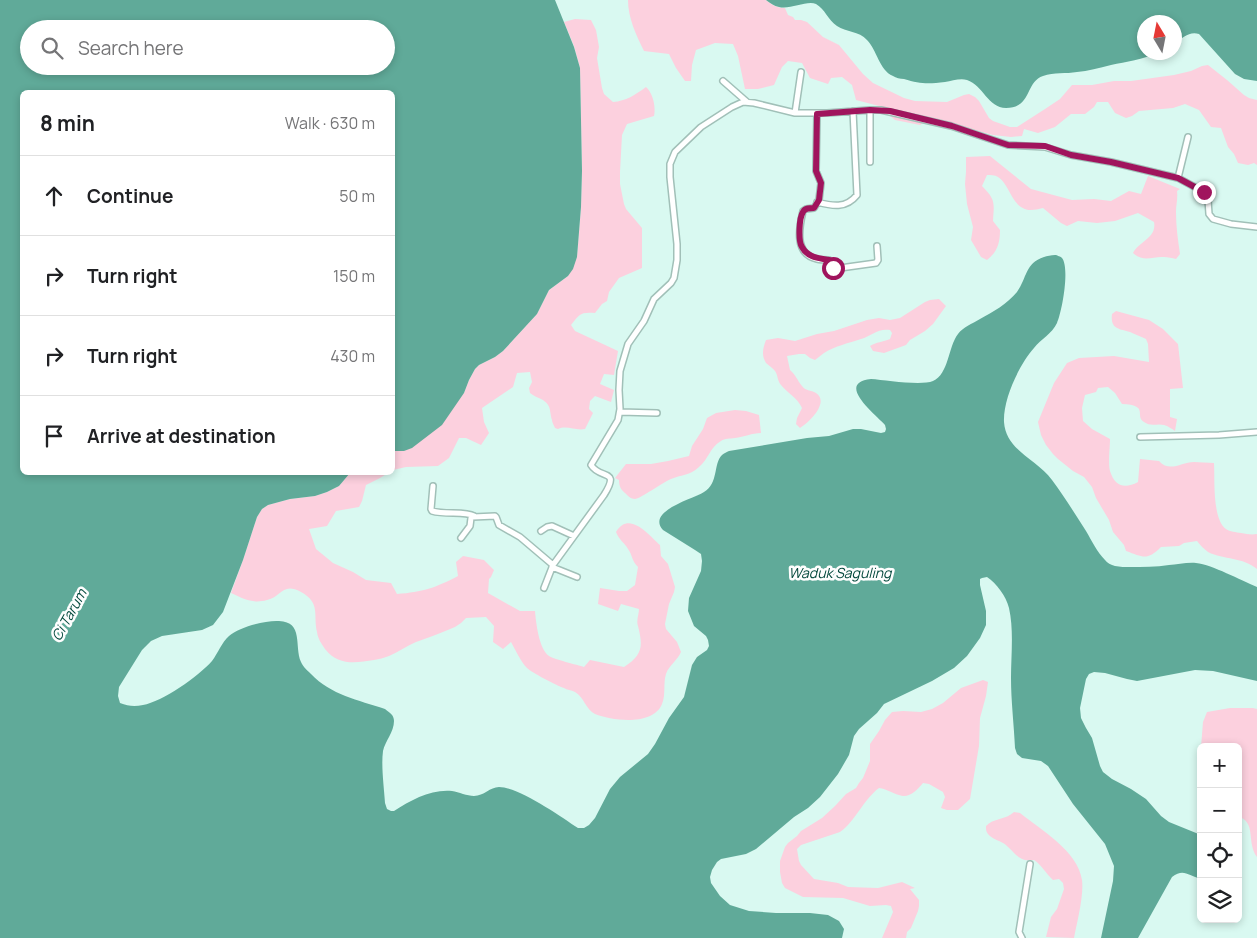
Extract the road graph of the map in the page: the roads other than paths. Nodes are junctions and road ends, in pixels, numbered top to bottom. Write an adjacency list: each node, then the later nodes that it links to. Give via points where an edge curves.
1 (801, 72): 6 (street)
2 (723, 81): 3 (street)
3 (747, 102): 6 (street); 14 (street, via 732,107 701,127 671,158 677,244 674,276 654,298 644,321 628,344 619,379)
4 (870, 110): 5 (street); 9 (street); 10 (street, via 890,111 952,126 1008,145 1045,146 1071,155)
5 (853, 111): 7 (street); 11 (street, via 857,195 843,205)
6 (795, 112): 7 (street)
7 (817, 114): 11 (street, via 816,171 821,183)
8 (1188, 138): 10 (street)
9 (870, 162)
10 (1178, 178): 12 (street, via 1204,192 1213,219)
11 (817, 202): 13 (street, via 813,208 804,210 799,236 802,248 810,255 829,260 833,269 876,263)
12 (1257, 227)
13 (877, 246)
14 (620, 412): 15 (street); 21 (street, via 616,426 591,465 608,476 610,484)
15 (657, 413)
16 (1257, 432): 17 (street)
17 (1140, 437)
18 (432, 486): 19 (street, via 432,511)
19 (474, 516): 22 (street); 23 (street, via 496,516 499,525)
20 (541, 531): 21 (street, via 552,526)
21 (574, 536): 23 (street)
22 (461, 538)
23 (553, 566): 24 (street); 25 (street)
24 (576, 577)
25 (544, 588)
26 (1030, 864): 27 (street, via 1019,932)
27 (1022, 938)

